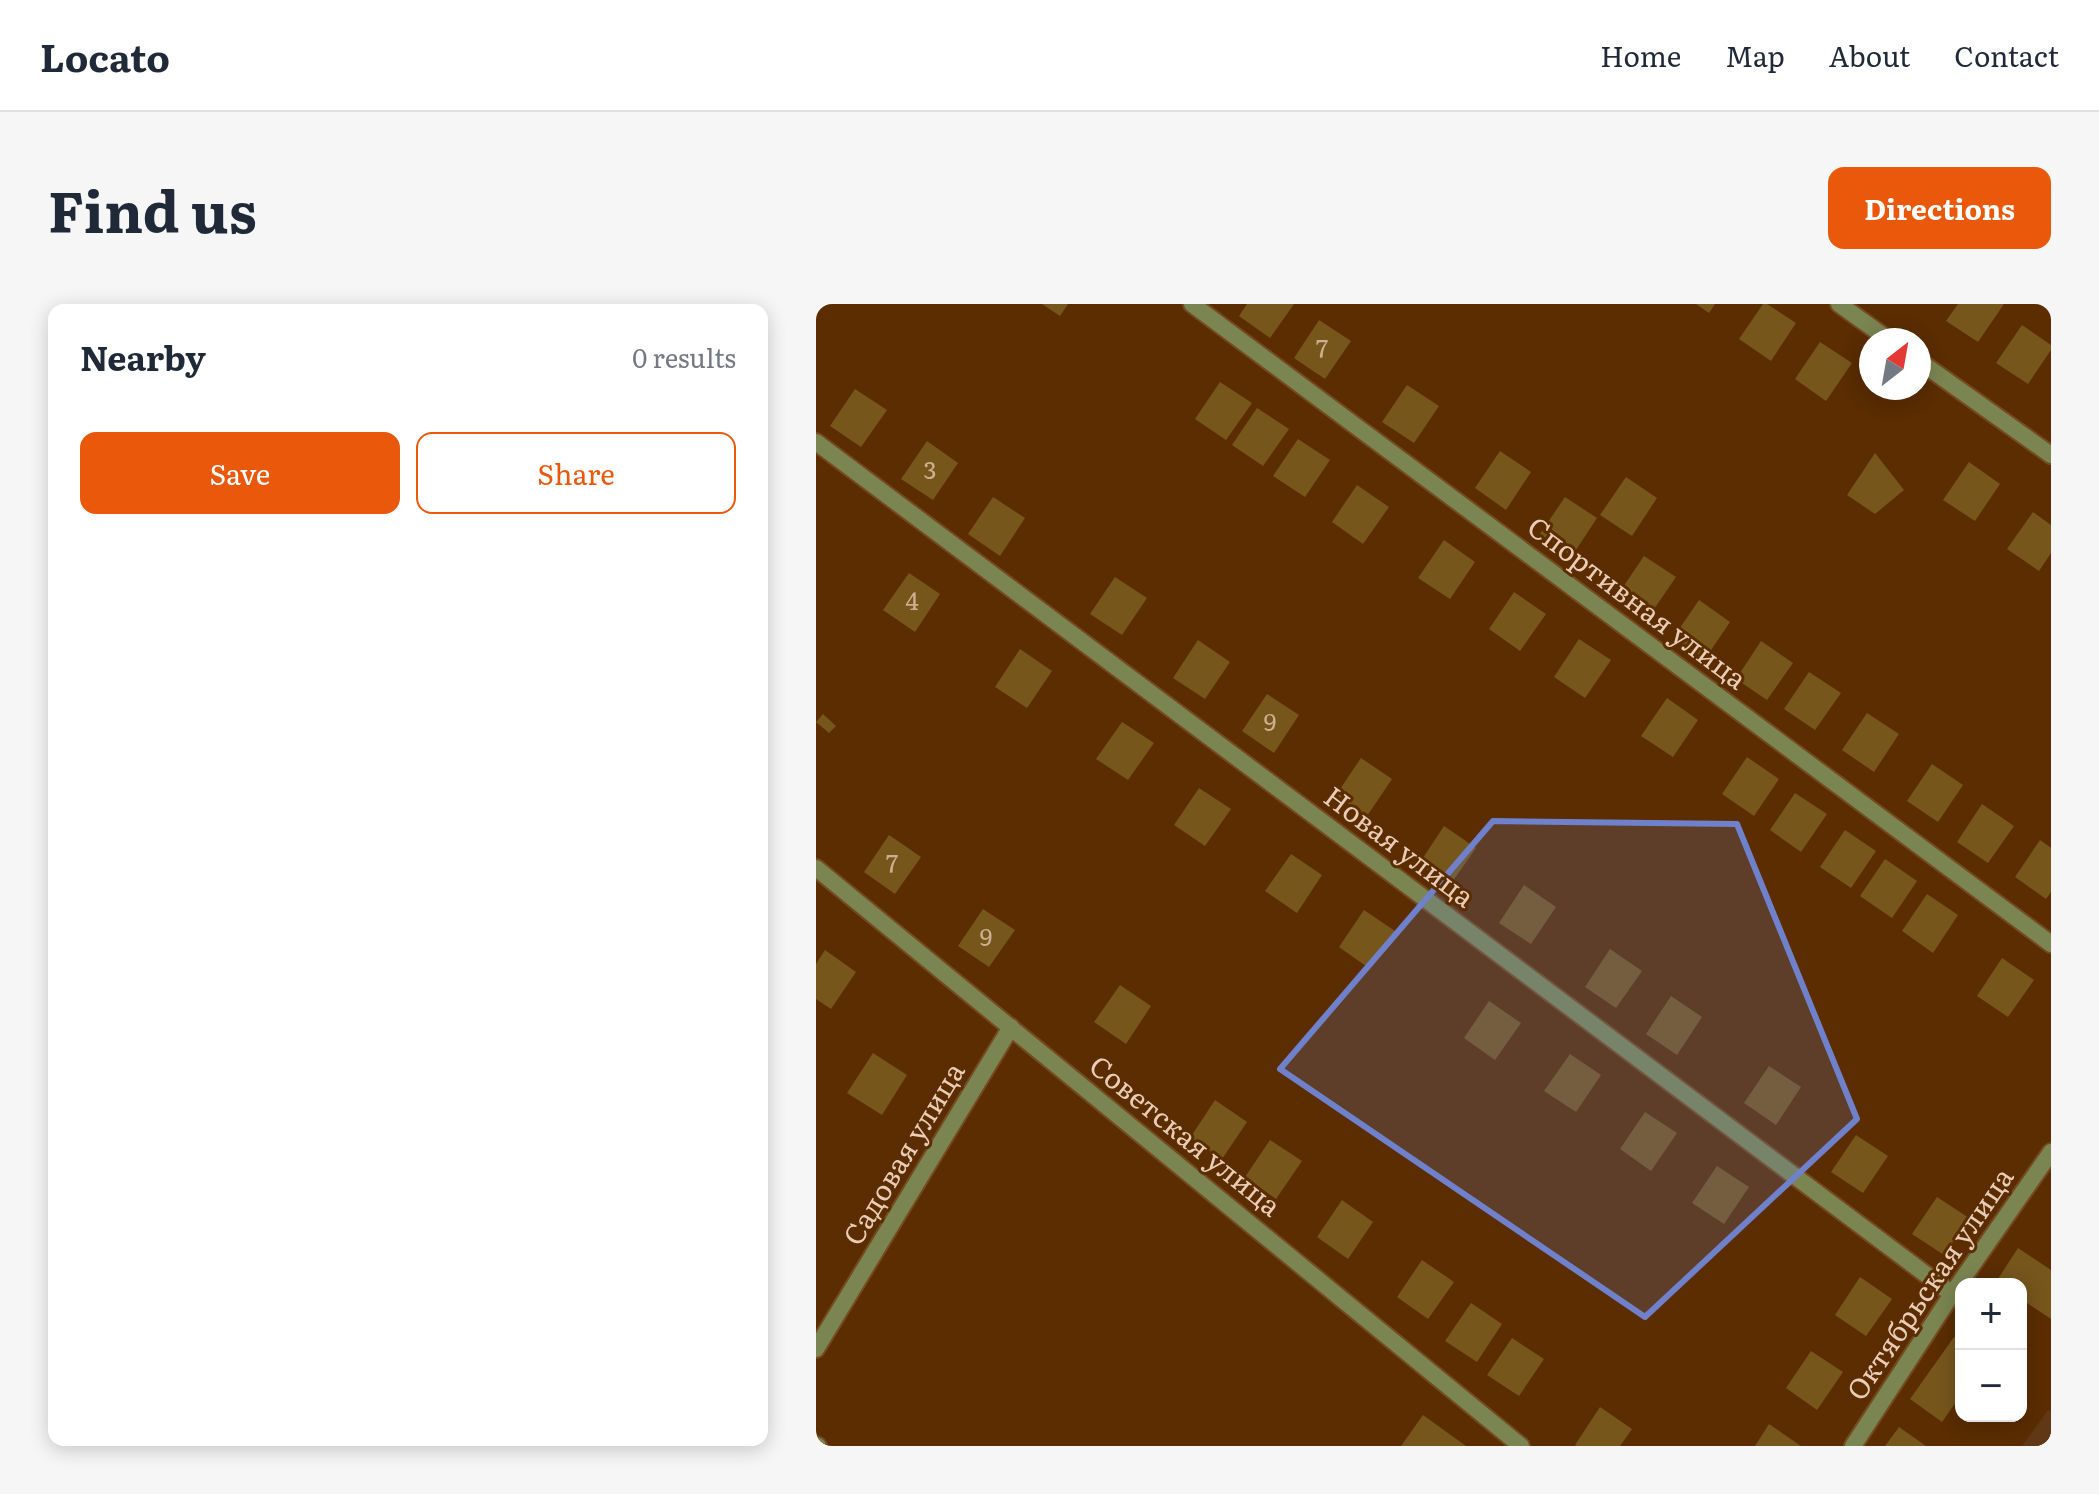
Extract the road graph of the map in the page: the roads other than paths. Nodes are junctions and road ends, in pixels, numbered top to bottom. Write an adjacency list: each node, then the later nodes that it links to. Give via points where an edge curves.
1 (1192, 304): 8 (street, Спортивная улица)
2 (1839, 304): 3 (street)
3 (1872, 328)
4 (1931, 370): 6 (street)
5 (816, 442): 11 (street, Новая улица)
6 (2051, 455)
7 (816, 868): 9 (street, Советская улица)
8 (2051, 944)
9 (1011, 1027): 12 (street, Садовая улица); 13 (street, Советская улица)
10 (2051, 1152): 11 (street, Октябрьская улица)
11 (1952, 1294): 14 (street, Октябрьская улица)
12 (816, 1349)
13 (1521, 1446)
14 (1853, 1446)

